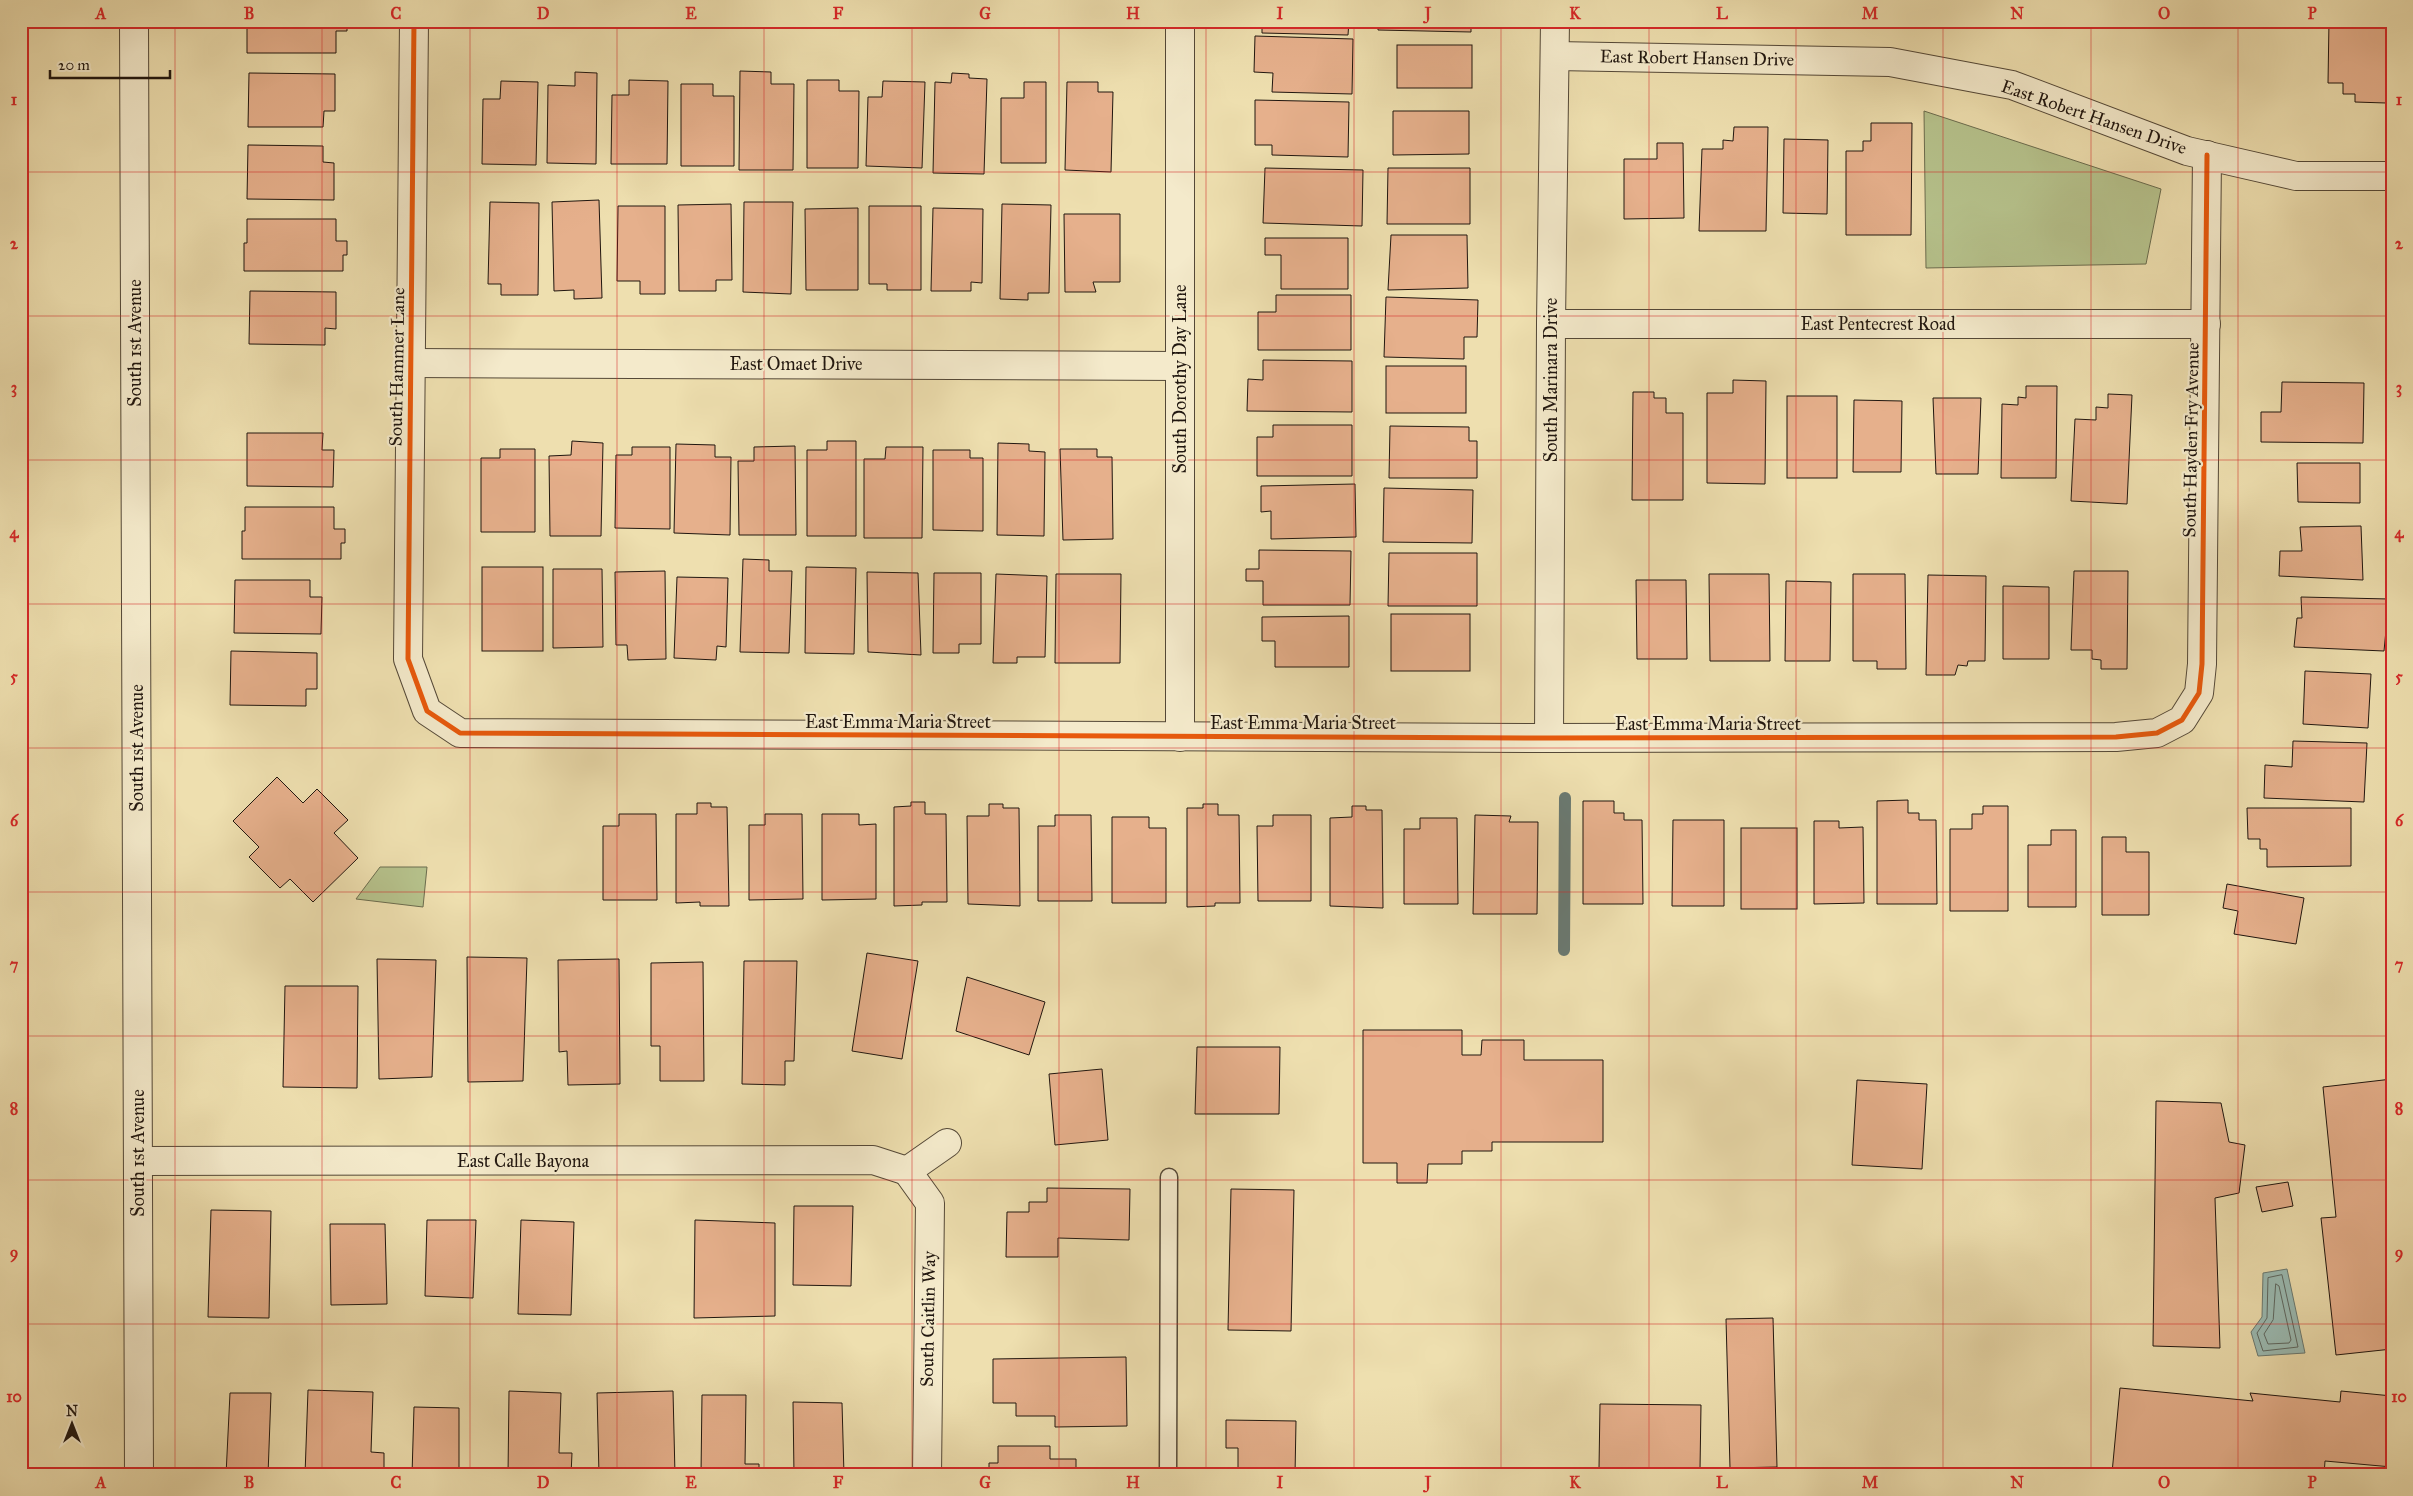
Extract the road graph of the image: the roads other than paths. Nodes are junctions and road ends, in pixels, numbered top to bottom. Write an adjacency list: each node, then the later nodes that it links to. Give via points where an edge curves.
1 (134, 21): 17 (street, South 1st Avenue)
2 (414, 21): 10 (street, South Hammer Lane)
3 (1180, 21): 11 (street, South Dorothy Day Lane)
4 (1555, 21): 5 (street, South Marinara Drive)
5 (1555, 56): 6 (street, East Robert Hansen Drive, via 1890,62 2012,85 2187,151); 8 (street, South Marinara Drive)
6 (2207, 155): 7 (street, East Robert Hansen Drive, via 2296,176); 9 (street, South Hayden Fry Avenue)
7 (2392, 176)
8 (1551, 324): 9 (street, East Pentecrest Road); 15 (street, South Marinara Drive)
9 (2206, 324): 13 (street, South Hayden Fry Avenue, via 2202,664 2199,693)
10 (411, 362): 11 (street, East Omaet Drive); 12 (street, South Hammer Lane, via 408,659)
11 (1180, 366): 14 (street, South Dorothy Day Lane)
12 (426, 711): 14 (street, East Emma Maria Street, via 460,733)
13 (2182, 720): 15 (street, East Emma Maria Street, via 2157,734 2116,738)
14 (1180, 737): 15 (street, East Emma Maria Street)
15 (1549, 738)
16 (947, 1143): 18 (street)
17 (138, 1161): 18 (street, East Calle Bayona, via 873,1160); 20 (street, South 1st Avenue)
18 (907, 1171): 21 (street, South Caitlin Way, via 930,1203)
19 (1169, 1177): 22 (lane)
20 (139, 1475)
21 (927, 1475)
22 (1168, 1475)

